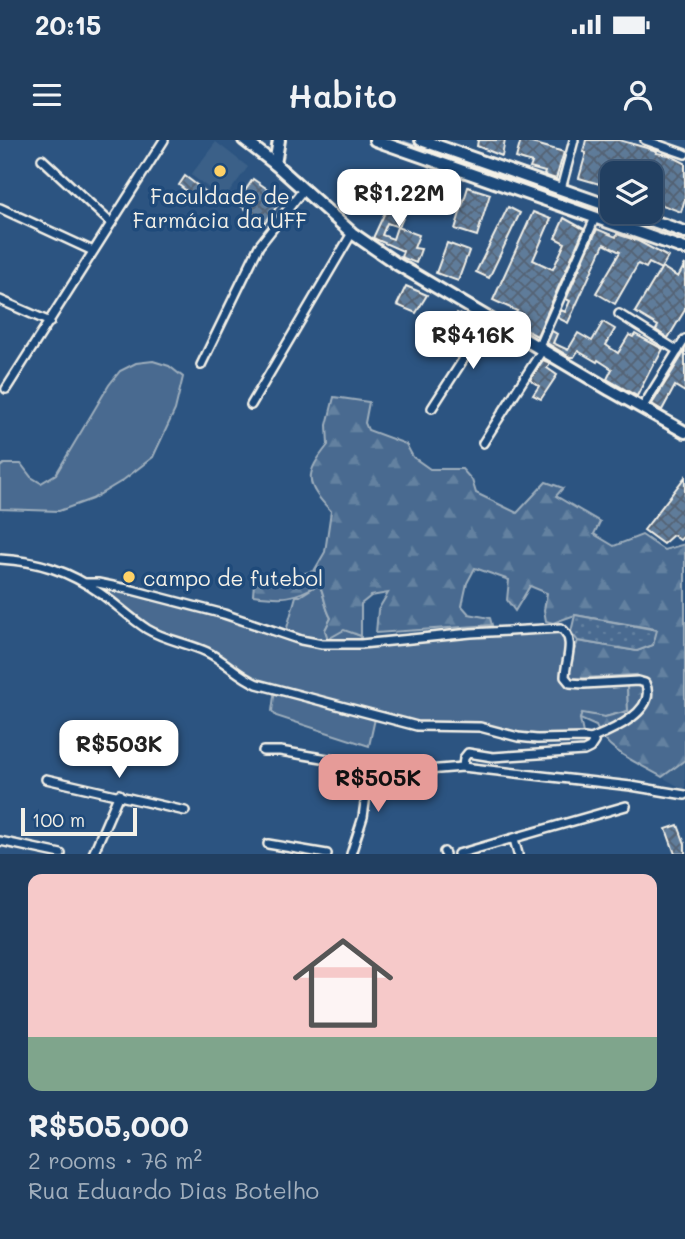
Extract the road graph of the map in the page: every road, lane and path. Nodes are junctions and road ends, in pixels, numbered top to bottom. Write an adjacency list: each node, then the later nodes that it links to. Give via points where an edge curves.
1 (164, 140): 17 (street)
2 (244, 140): 11 (street)
3 (279, 140): 11 (street)
4 (375, 140): 8 (street)
5 (421, 140): 12 (street)
6 (574, 140): 12 (street)
7 (645, 140): 9 (street)
8 (399, 144): 16 (street)
9 (685, 154)
10 (42, 159): 17 (street)
11 (275, 164): 13 (street)
12 (561, 189): 14 (street)
13 (303, 190): 20 (street); 30 (street, via 259,246)
14 (600, 203)
15 (0, 208): 22 (street)
16 (596, 218): 21 (street); 28 (street)
17 (111, 223): 22 (street)
18 (662, 224): 19 (street)
19 (685, 232)
20 (352, 233): 25 (street); 32 (street)
21 (685, 249)
22 (93, 251): 26 (street)
23 (0, 300): 26 (street)
24 (618, 314): 29 (street)
25 (490, 318): 28 (street); 33 (street)
26 (50, 322): 31 (street)
27 (685, 339): 29 (street)
28 (541, 348): 34 (street); 36 (street)
29 (678, 351): 34 (street)
30 (201, 365)
31 (6, 389)
32 (251, 405)
33 (432, 408)
34 (642, 408): 35 (street)
35 (685, 431)
36 (483, 443)
37 (0, 559): 38 (street, via 48,565)
38 (86, 583): 39 (street, via 146,628 205,650 257,684 417,726 465,726 528,738); 39 (street, via 132,590 322,644 561,628 569,640 566,680 575,684 627,680 645,683 647,688 646,701 636,713)
39 (591, 739): 41 (street, via 593,745 584,751 502,757 468,753)
40 (263, 751): 54 (street, via 370,766 363,817)
41 (463, 767): 42 (street); 45 (street)
42 (408, 769)
43 (46, 779): 44 (street)
44 (119, 794): 47 (street); 52 (street)
45 (685, 795)
46 (626, 806): 48 (street)
47 (185, 811)
48 (514, 839): 55 (street); 56 (street)
49 (0, 841): 51 (street)
50 (268, 844): 53 (street)
51 (61, 854)
52 (93, 854)
53 (326, 854)
54 (351, 854)
55 (458, 854)
56 (519, 854)

